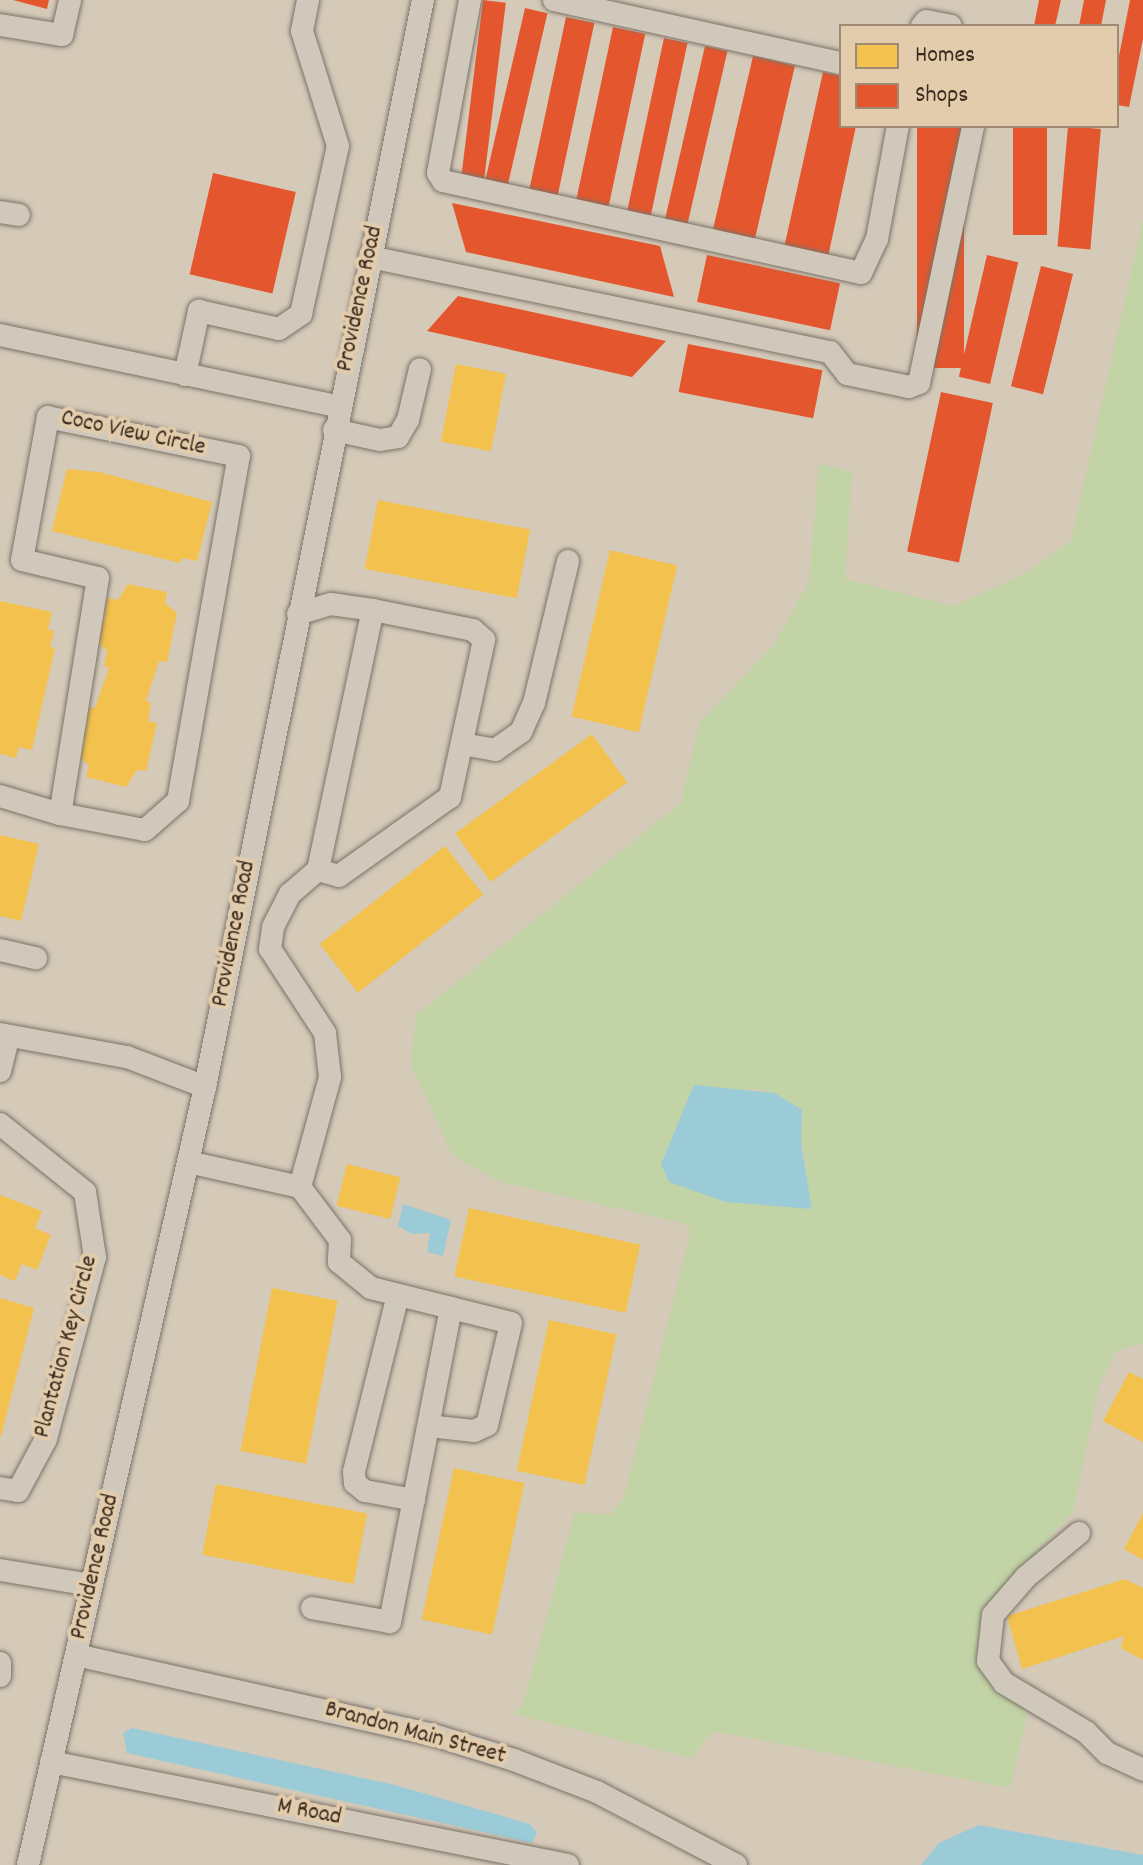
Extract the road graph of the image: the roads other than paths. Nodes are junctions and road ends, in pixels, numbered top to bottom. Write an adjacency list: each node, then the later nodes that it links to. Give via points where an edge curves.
1 (70, 0): 6 (street, via 62,35)
2 (308, 0): 13 (street, via 302,31 338,146 301,314 279,329 199,311)
3 (422, 0): 10 (street, Providence Road)
4 (470, 0): 8 (street, via 438,173 443,181 861,273 877,239)
5 (554, 0): 7 (street)
6 (0, 25)
7 (839, 63)
8 (898, 128)
9 (973, 128): 10 (street, via 919,383 909,387 847,374 830,352)
10 (370, 257): 14 (street, Providence Road)
11 (0, 335): 13 (street)
12 (420, 369): 15 (street, via 408,420 398,437 380,440)
13 (185, 375): 14 (street)
14 (338, 406): 15 (street, Providence Road)
15 (334, 430): 18 (street, Providence Road)
16 (568, 561): 19 (street, via 534,703 521,732 495,750)
17 (373, 610): 18 (street, via 331,604); 19 (street, via 473,630 484,640); 22 (street)
18 (298, 614): 27 (street, Providence Road)
19 (462, 744): 22 (street, via 450,797 339,876)
20 (0, 796): 21 (street)
21 (60, 814): 21 (street, Coco View Circle, via 145,830 178,801 239,456 48,417 22,560 98,578)
22 (318, 870): 30 (street, via 290,894 273,927 270,949 325,1033 330,1077)
23 (0, 950): 24 (street)
24 (36, 958)
25 (4, 1036): 26 (street); 27 (street, via 127,1057)
26 (0, 1071)
27 (205, 1087): 29 (street, Providence Road)
28 (0, 1124): 34 (street, Plantation Key Circle, via 85,1192 95,1257 46,1439 18,1491)
29 (188, 1162): 30 (street); 38 (street, Providence Road)
30 (300, 1187): 31 (street, via 340,1240 339,1262 371,1288)
31 (398, 1295): 32 (street); 35 (street, via 354,1472 355,1483 365,1491)
32 (451, 1308): 33 (street); 33 (street, via 511,1323 487,1425 474,1431)
33 (429, 1426): 35 (street)
34 (0, 1488)
35 (414, 1500): 39 (street, via 390,1622)
36 (1079, 1533): 44 (street, via 999,1606 987,1638 988,1661 1004,1683 1086,1732 1107,1753)
37 (0, 1570): 38 (street)
38 (92, 1585): 40 (street, Providence Road)
39 (312, 1608)
40 (76, 1655): 43 (street, Providence Road); 47 (street, Brandon Main Street, via 430,1734 514,1760 597,1792)
41 (0, 1663): 42 (street)
42 (0, 1676)
43 (51, 1762): 45 (street, Providence Road); 46 (street, M Road)
44 (1143, 1770)
45 (28, 1865)
46 (568, 1865)
47 (736, 1865)

